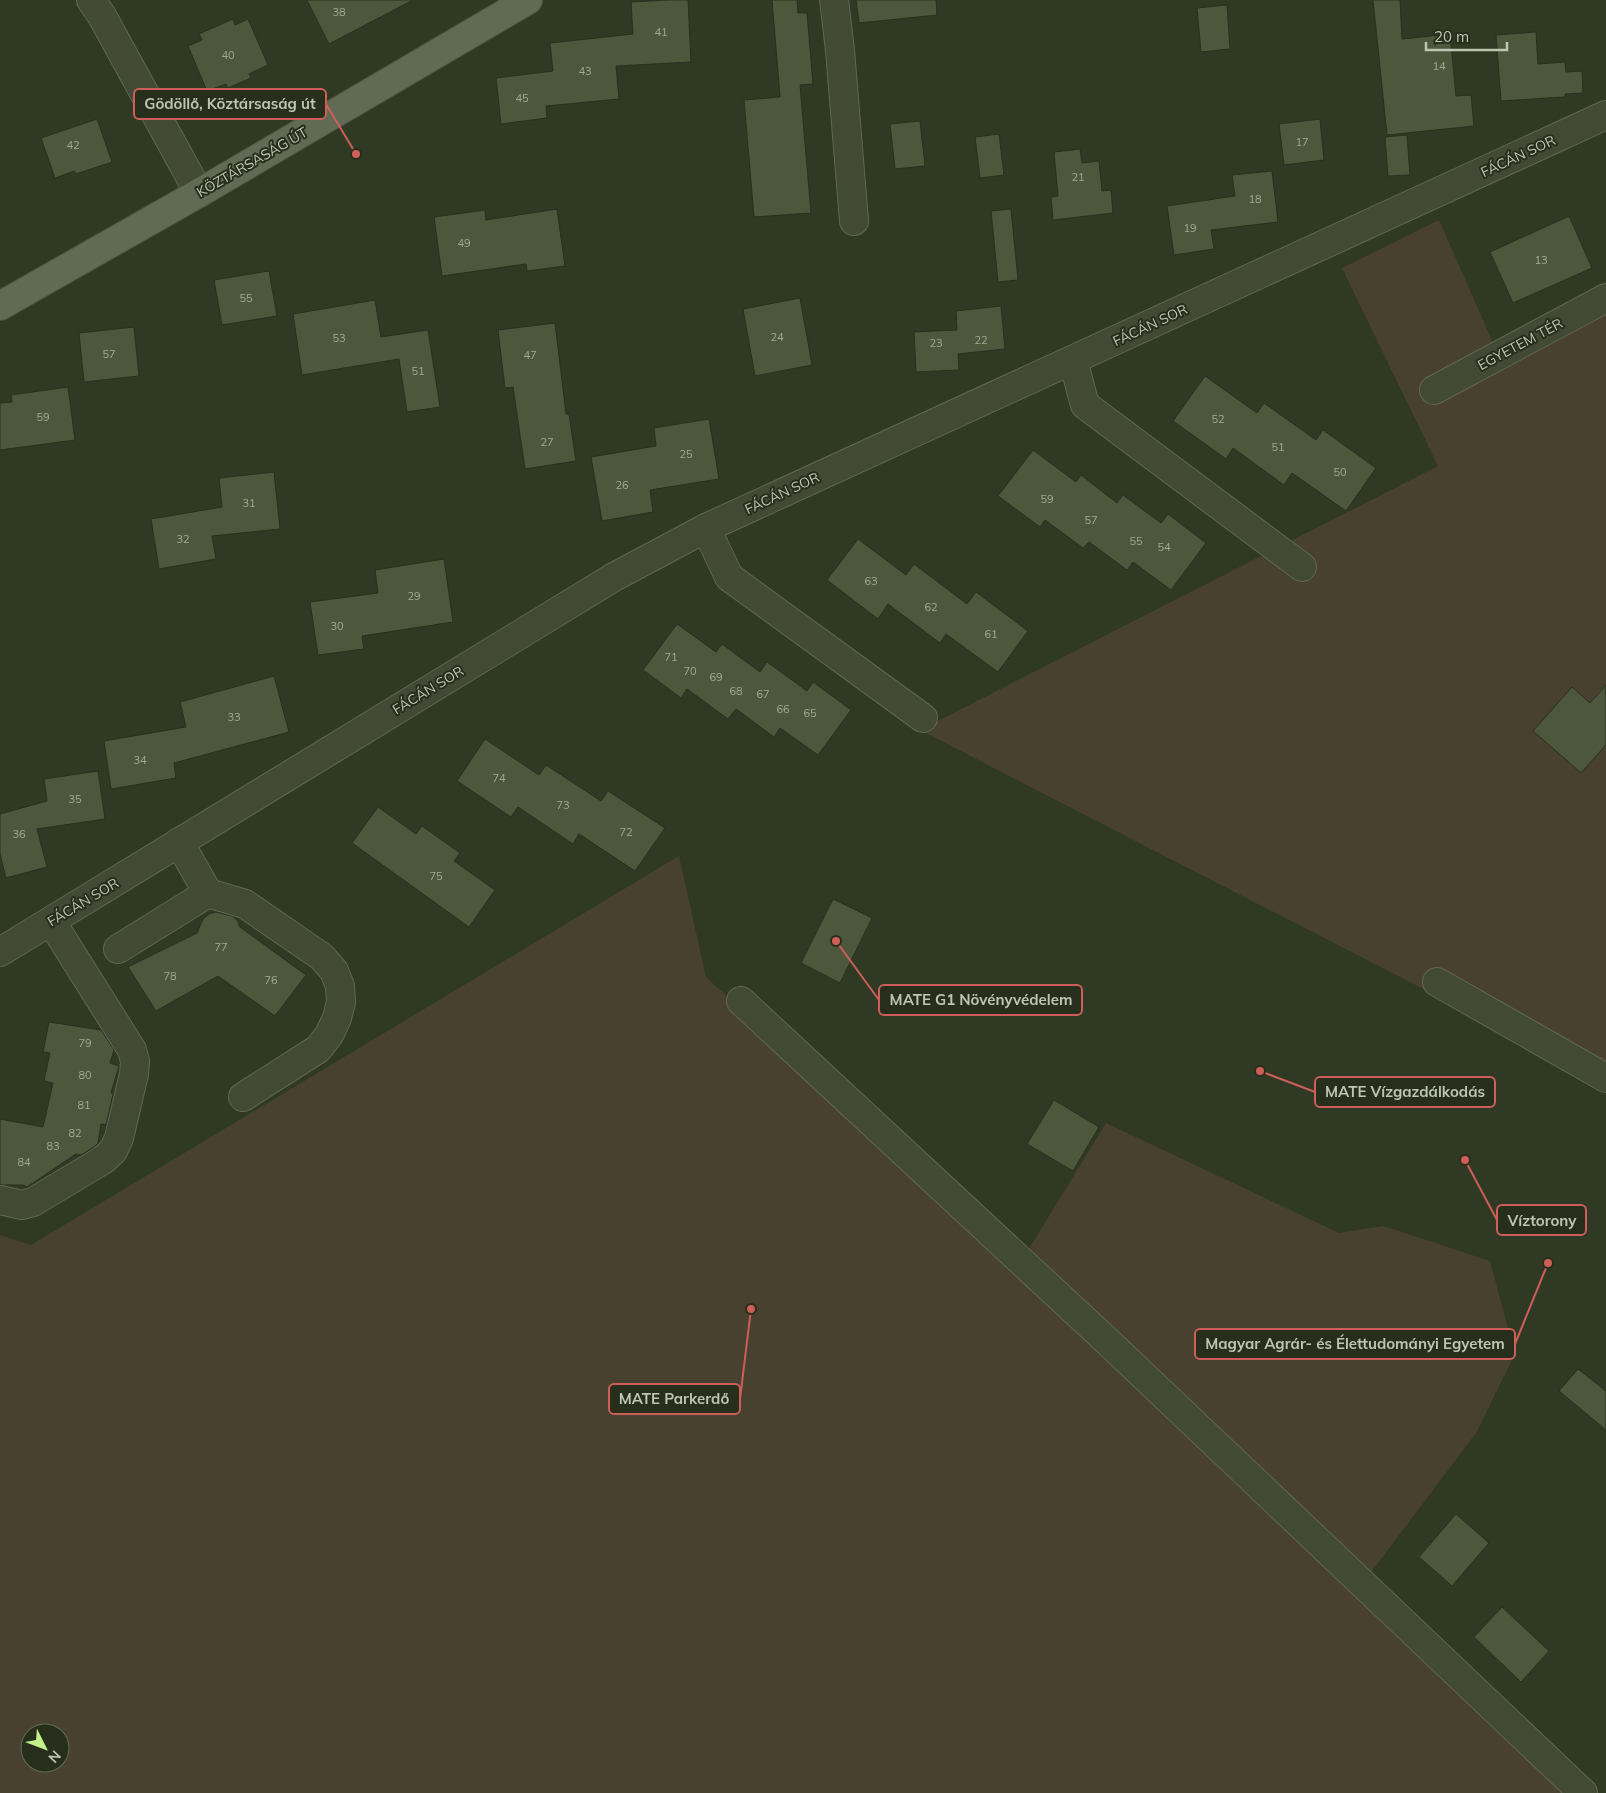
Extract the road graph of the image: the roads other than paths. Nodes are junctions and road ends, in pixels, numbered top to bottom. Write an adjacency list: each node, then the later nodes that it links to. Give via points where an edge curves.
1 (91, 0): 5 (street)
2 (528, 0): 5 (main road, KÖZTÁRSASÁG ÚT)
3 (834, 0): 6 (street)
4 (1606, 115): 9 (street, FÁCÁN SOR)
5 (199, 193): 8 (main road, KÖZTÁRSASÁG ÚT)
6 (854, 221)
7 (1606, 298): 10 (street, EGYETEM TÉR)
8 (0, 306)
9 (1073, 360): 11 (street, FÁCÁN SOR); 12 (street, via 1085,405)
10 (1434, 390)
11 (706, 528): 13 (street, via 729,577); 14 (street, FÁCÁN SOR, via 614,577)
12 (1302, 567)
13 (923, 718)
14 (180, 842): 15 (street); 16 (street, FÁCÁN SOR)
15 (208, 893): 17 (street); 22 (street, via 245,904 322,957 334,971 340,986 337,1018 318,1048)
16 (51, 921): 18 (street, FÁCÁN SOR); 23 (street, via 132,1050 134,1074 113,1151 34,1202 22,1205)
17 (118, 949)
18 (0, 952)
19 (1437, 982): 21 (street)
20 (741, 1001): 24 (street, via 1106,1340)
21 (1606, 1078)
22 (243, 1097)
23 (0, 1200)
24 (1583, 1793)

